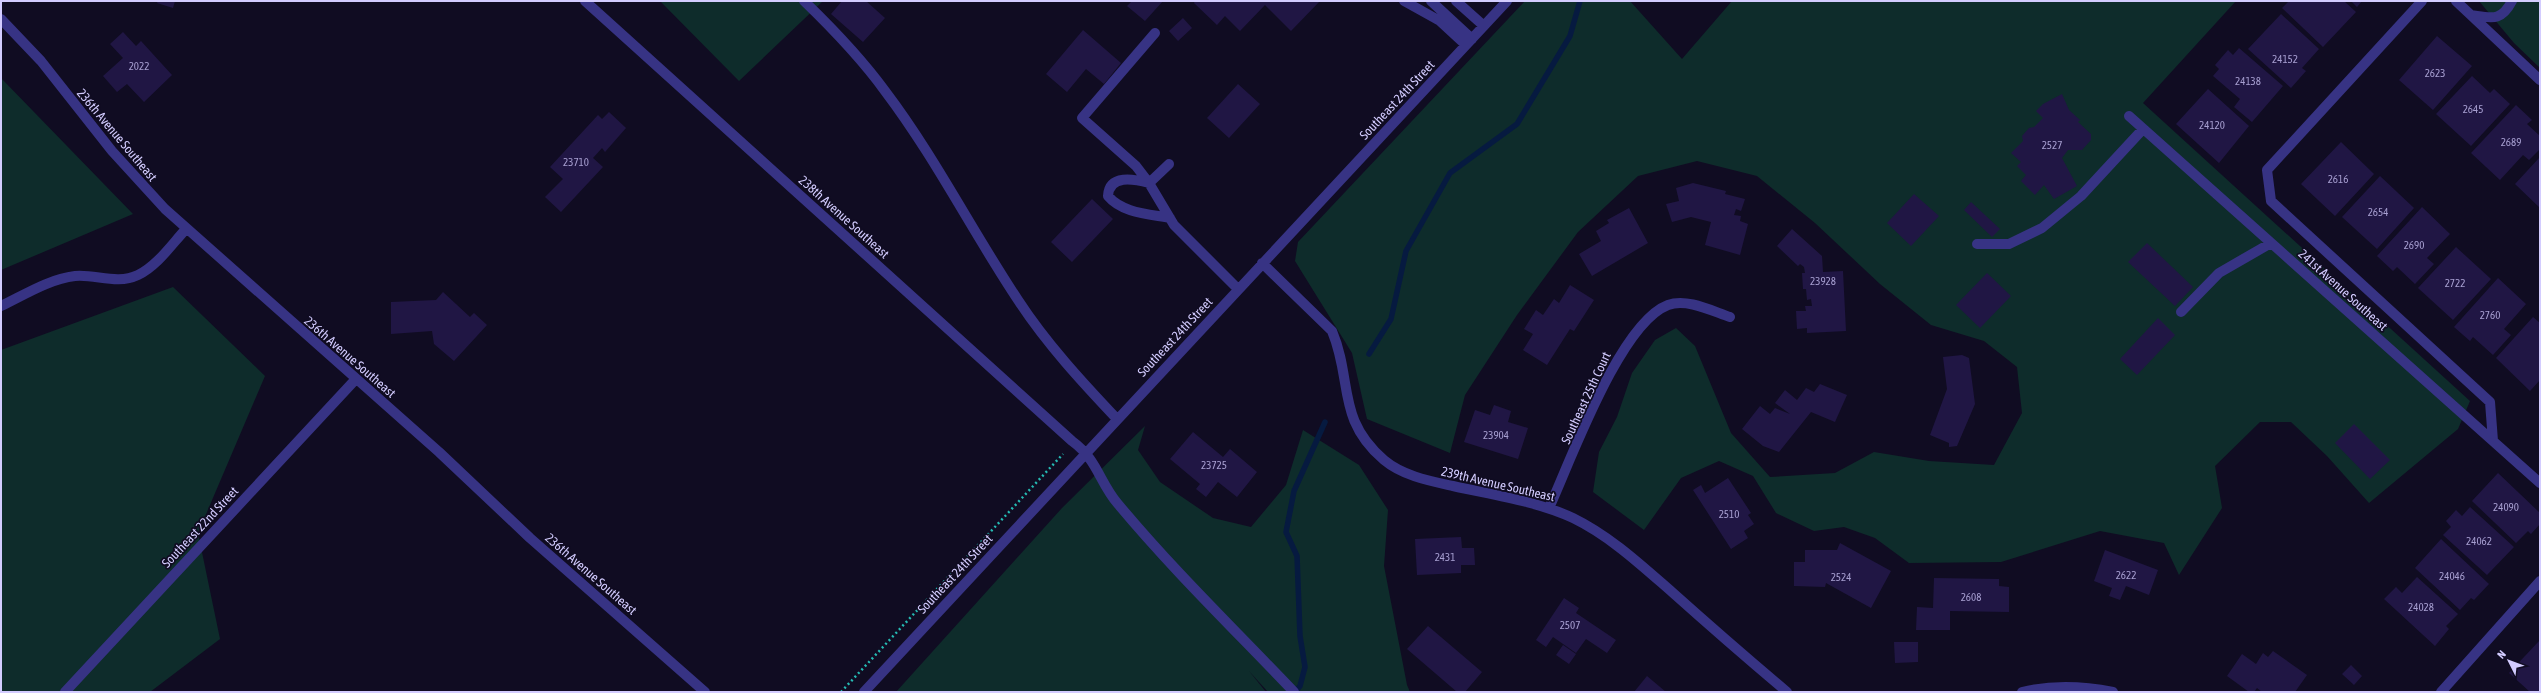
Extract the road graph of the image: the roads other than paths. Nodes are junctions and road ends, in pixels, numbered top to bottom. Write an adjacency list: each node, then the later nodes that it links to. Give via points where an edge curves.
1 (585, 1): 32 (street, 238th Avenue Southeast)
2 (804, 1): 30 (street, via 845,41 885,90 920,140 1019,302 1085,386)
3 (1404, 1): 14 (street, via 1440,21)
4 (1431, 1): 14 (street)
5 (1456, 1): 12 (street)
6 (1507, 1): 12 (street, Southeast 24th Street)
7 (2422, 1): 31 (street, via 2267,170 2271,201 2490,402)
8 (2456, 1): 10 (street)
9 (2512, 1): 10 (street, via 2506,12 2494,18)
10 (2472, 15): 15 (street)
11 (1, 19): 21 (street, 236th Avenue Southeast, via 41,61 137,181)
12 (1484, 26): 14 (street, Southeast 24th Street)
13 (1155, 33): 19 (street, via 1082,118 1136,166)
14 (1469, 42): 24 (street, Southeast 24th Street)
15 (2540, 80)
16 (2129, 116): 17 (street, 241st Avenue Southeast)
17 (2143, 129): 22 (street, 241st Avenue Southeast); 23 (street, via 2081,196 2042,228 2009,244)
18 (1169, 164): 19 (street)
19 (1149, 183): 20 (street); 20 (street, via 1133,178 1121,180 1108,189 1108,196 1112,201 1129,209)
20 (1170, 218): 25 (street, via 1174,225)
21 (186, 229): 26 (street, via 137,276 123,280 73,276 52,282); 29 (street, 236th Avenue Southeast)
22 (2271, 243): 27 (street, via 2219,273); 31 (street, 241st Avenue Southeast)
23 (1977, 244)
24 (1262, 264): 25 (street, Southeast 24th Street); 34 (street, 239th Avenue Southeast, via 1332,331 1338,345 1344,385 1355,425 1366,442 1384,461 1402,472 1427,481)
25 (1238, 288): 30 (street, Southeast 24th Street)
26 (1, 306)
27 (2181, 312)
28 (1730, 317): 34 (street, Southeast 25th Court, via 1690,305 1677,304 1668,305 1653,313 1641,325 1610,373)
29 (355, 380): 37 (street, Southeast 22nd Street); 38 (street, 236th Avenue Southeast, via 439,452 530,538)
30 (1117, 419): 32 (street, Southeast 24th Street)
31 (2493, 441): 33 (street, 241st Avenue Southeast)
32 (1086, 452): 36 (street, via 1116,502); 39 (street, Southeast 24th Street)
33 (2540, 483)
34 (1549, 508): 40 (street, 239th Avenue Southeast, via 1592,528 1610,540)
35 (2540, 581): 43 (street)
36 (1291, 689)
37 (65, 692)
38 (705, 692)
39 (864, 692)
40 (1787, 692)
41 (2022, 692): 42 (street, via 2038,688 2074,687)
42 (2113, 692)
43 (2441, 692)

